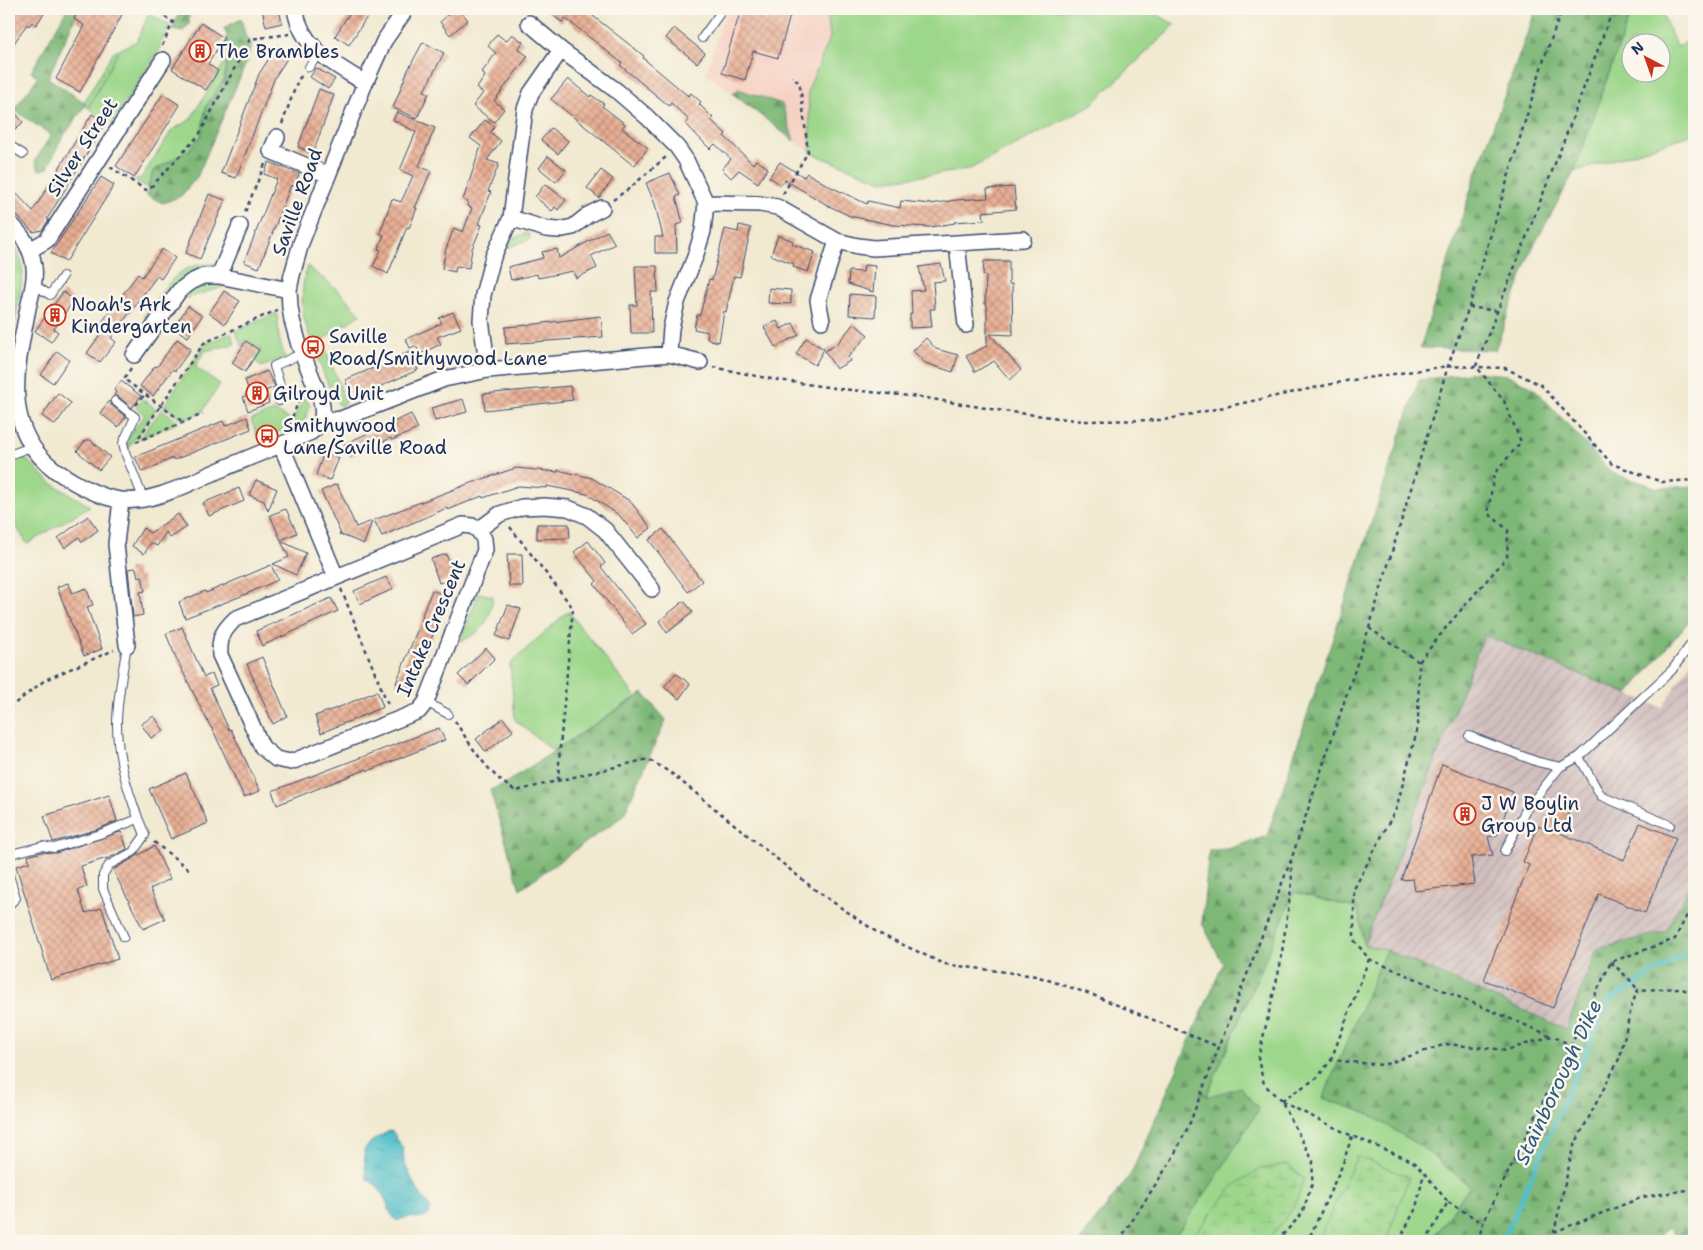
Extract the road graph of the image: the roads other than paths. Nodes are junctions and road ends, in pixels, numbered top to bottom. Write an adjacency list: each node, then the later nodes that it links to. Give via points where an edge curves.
1 (294, 9): 7 (street, via 301,31)
2 (406, 9): 10 (street, Saville Road, via 384,41)
3 (723, 9): 5 (lane)
4 (529, 23): 6 (street)
5 (702, 38)
6 (561, 50): 15 (street, via 618,91 677,147); 17 (street, via 531,93 525,109)
7 (319, 54): 9 (lane); 10 (street)
8 (162, 60): 23 (street, Silver Street, via 47,240)
9 (309, 67)
10 (365, 83): 14 (street, Saville Road)
11 (277, 136): 14 (street, via 271,151)
12 (9, 145): 13 (lane)
13 (23, 154)
14 (328, 175): 27 (street, Saville Road, via 296,259)
15 (706, 203): 21 (street, via 777,207); 31 (street, via 696,257 677,302)
16 (602, 208): 17 (street, via 586,210 573,227 558,230)
17 (511, 218): 34 (street, via 494,257 483,295 481,320)
18 (10, 224): 23 (street)
19 (240, 226): 25 (street)
20 (1023, 239): 22 (street, via 1005,234)
21 (838, 241): 22 (street, via 874,248); 28 (street, via 814,301)
22 (957, 244): 29 (street, via 956,309)
23 (30, 250): 26 (street)
24 (63, 276): 26 (lane, via 50,295)
25 (219, 276): 27 (street); 32 (street, via 204,276 179,291 142,335)
26 (33, 284): 39 (street, via 15,387 16,407)
27 (289, 290): 30 (street, Saville Road)
28 (822, 321)
29 (966, 325)
30 (302, 353): 36 (lane, via 274,366 282,392); 37 (street, Saville Road, via 321,400)
31 (669, 354): 33 (street); 34 (street)
32 (134, 355)
33 (700, 362)
34 (488, 370): 37 (street, via 444,379 341,420)
35 (115, 401): 42 (lane, via 135,417 123,443)
36 (279, 401)
37 (322, 419): 38 (street, via 311,432)
38 (280, 445): 42 (street); 44 (street)
39 (31, 447): 40 (lane); 41 (street, via 37,456 59,473 93,492)
40 (9, 455)
41 (115, 499): 42 (street); 47 (street, via 116,544)
42 (144, 500)
43 (478, 530): 44 (street, Intake Crescent, via 463,525); 45 (street, via 500,514 522,507 568,508 588,516 605,530); 48 (street, Intake Crescent, via 484,539 485,550)
44 (336, 576): 48 (street, Intake Crescent, via 236,619 226,628 219,642 220,655 262,747 276,759 291,762 419,712)
45 (652, 589)
46 (1694, 640): 51 (lane, via 1672,670)
47 (127, 645): 53 (lane, via 117,725 128,792)
48 (426, 702): 49 (lane)
49 (448, 714)
50 (1469, 736): 52 (lane)
51 (1579, 757): 52 (lane); 54 (lane, via 1601,796)
52 (1560, 767): 55 (lane, via 1525,811)
53 (138, 818): 56 (lane, via 100,834 54,848 42,846 12,854); 59 (lane, via 145,835 133,852 109,865 103,875 103,889)
54 (1670, 825)
55 (1506, 851)
56 (9, 858)
57 (9, 875): 58 (lane, via 16,898)
58 (9, 905)
59 (124, 937)

